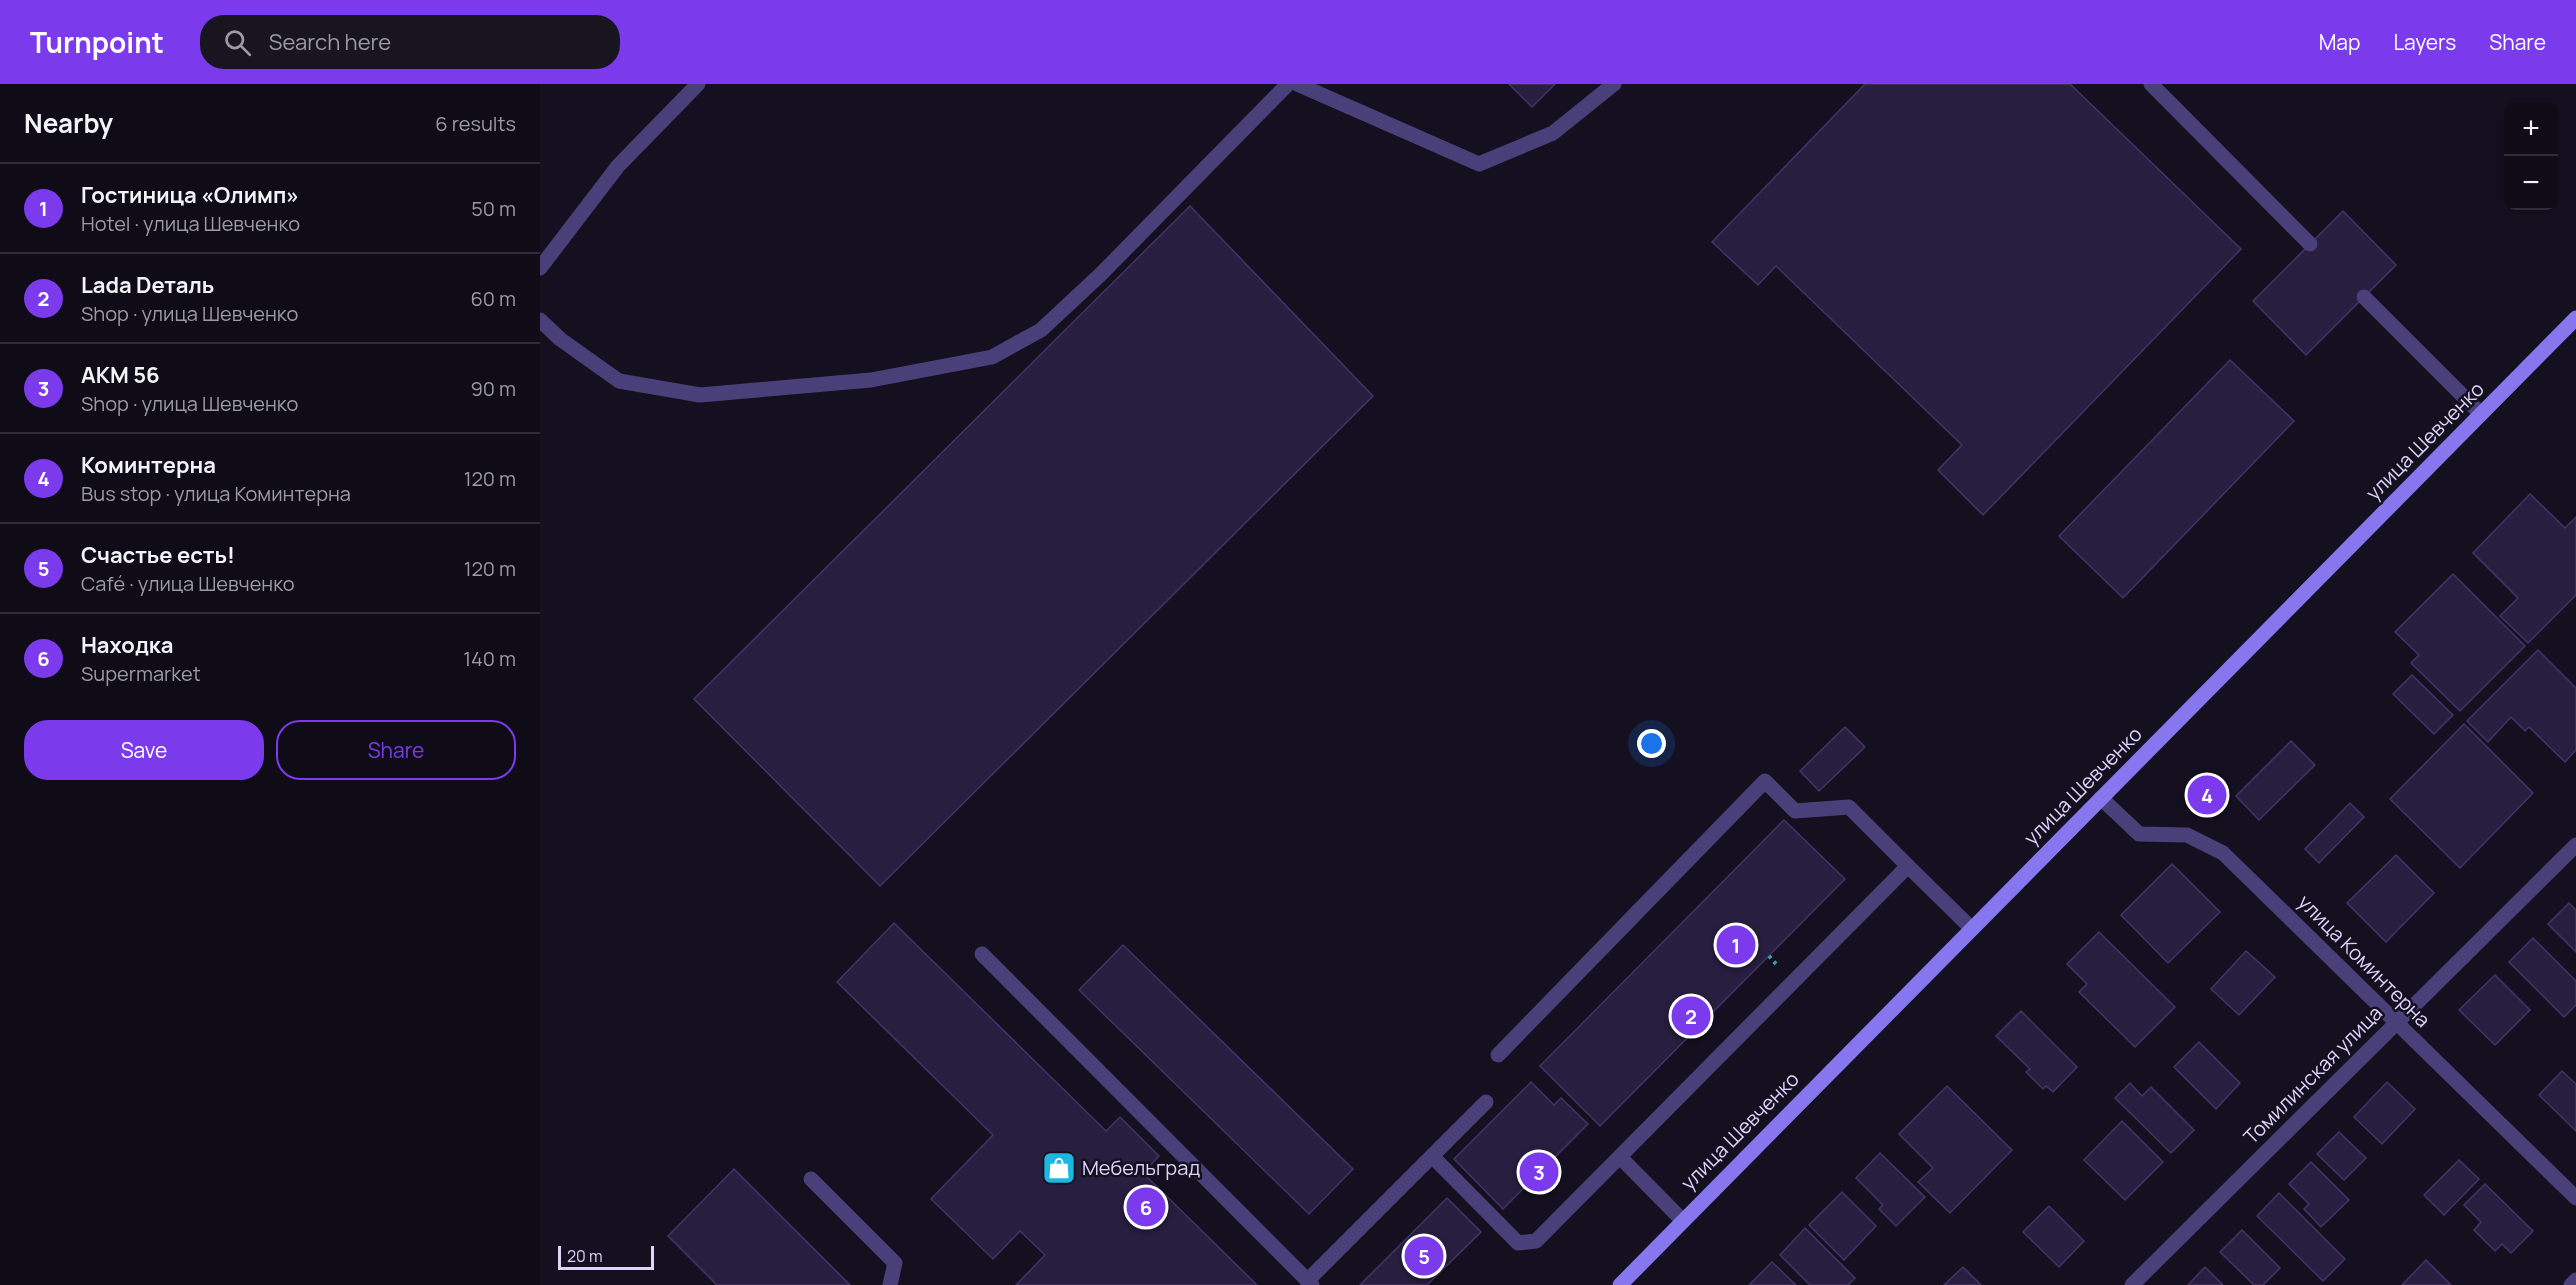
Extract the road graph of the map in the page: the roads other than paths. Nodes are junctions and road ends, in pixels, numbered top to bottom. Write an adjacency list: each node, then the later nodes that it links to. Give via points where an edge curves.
1 (698, 84): 7 (street, via 618,166)
2 (1288, 84): 10 (street, via 1041,330 992,357 871,380 700,395 619,381)
3 (1297, 84): 4 (street, via 1479,164 1554,134)
4 (1614, 84)
5 (2151, 84): 6 (street)
6 (2310, 244)
7 (540, 268)
8 (2364, 297): 11 (street)
9 (2576, 318): 11 (main road, улица Шевченко)
10 (540, 320)
11 (2481, 414): 12 (main road, улица Шевченко)
12 (2101, 798): 15 (main road, улица Шевченко); 17 (street, улица Коминтерна, via 2139,834 2187,835 2223,853)
13 (2576, 845): 17 (street, Томилинская улица)
14 (1908, 866): 15 (street); 18 (street, via 1849,807 1795,811 1765,781); 21 (street)
15 (1971, 928): 24 (main road, улица Шевченко)
16 (982, 954): 26 (street)
17 (2397, 1022): 23 (street, улица Коминтерна); 29 (street, Томилинская улица)
18 (1498, 1055)
19 (1486, 1102): 20 (street)
20 (1432, 1156): 21 (street, via 1518,1243 1536,1241); 26 (street)
21 (1620, 1157): 24 (street)
22 (811, 1179): 27 (street, via 895,1263)
23 (2576, 1198)
24 (1682, 1220): 28 (main road, улица Шевченко)
25 (2576, 1280): 30 (street)
26 (1310, 1283)
27 (890, 1285)
28 (1620, 1285)
29 (2132, 1285)
30 (2571, 1285)

